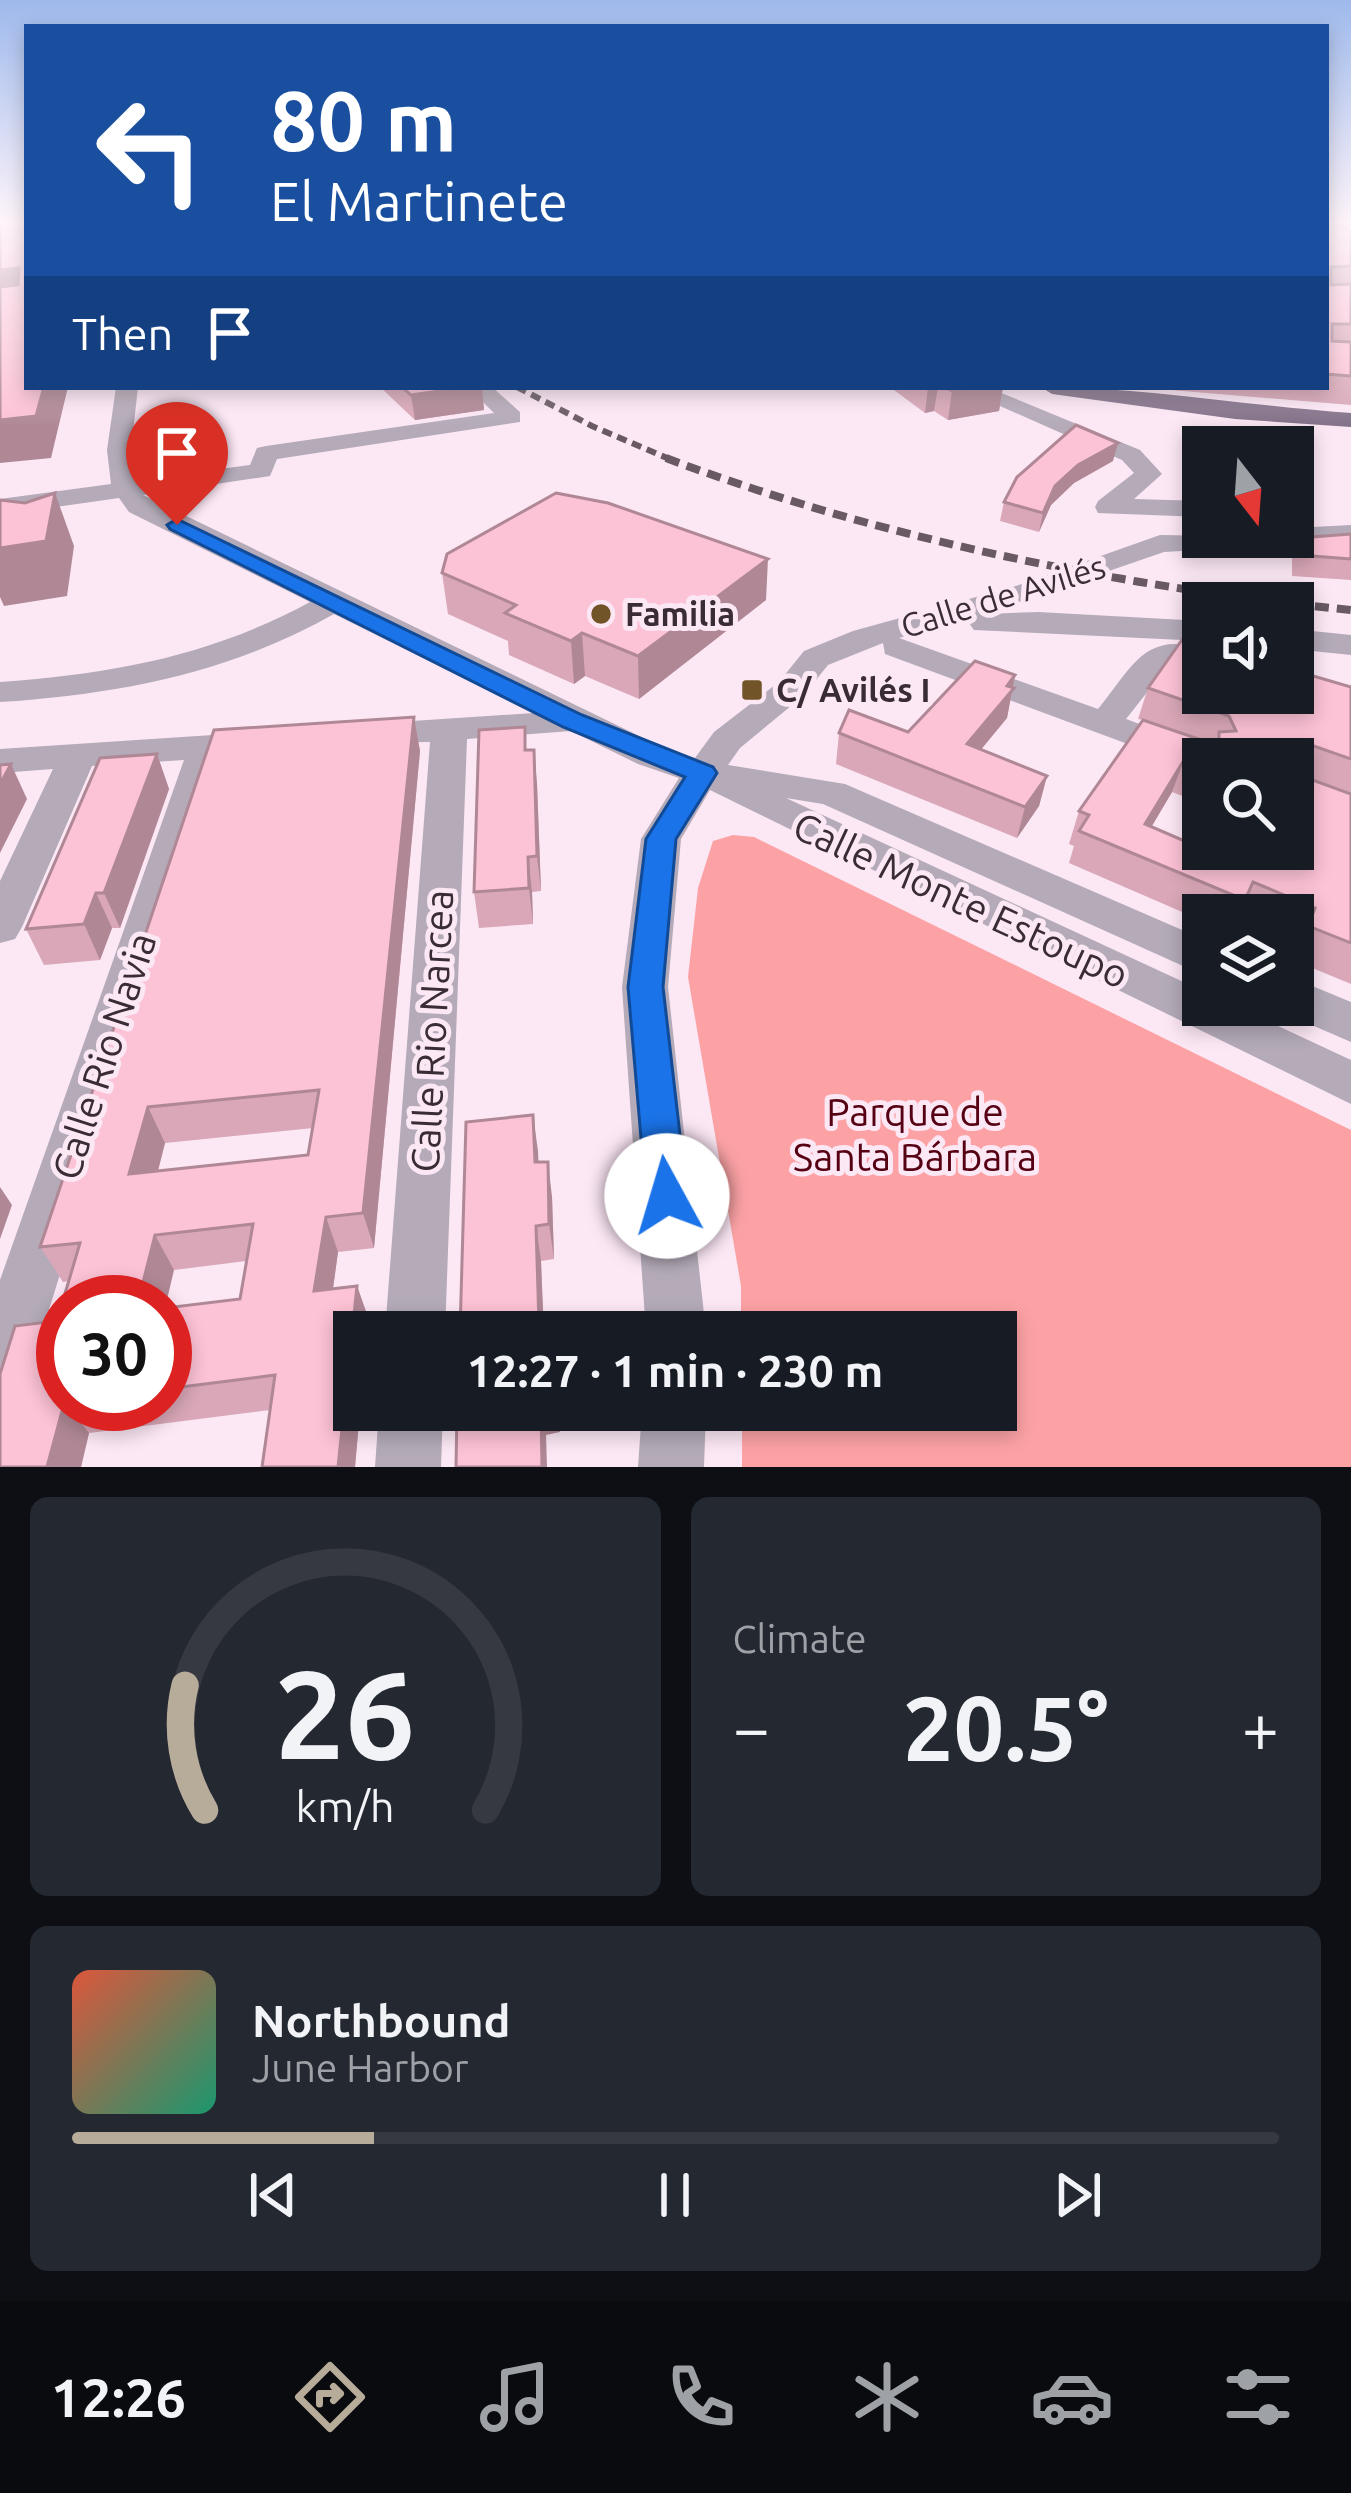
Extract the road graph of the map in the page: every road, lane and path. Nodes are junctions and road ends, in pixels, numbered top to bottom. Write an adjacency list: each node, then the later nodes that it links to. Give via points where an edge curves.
1 (127, 390): 6 (street, via 117,466)
2 (482, 390): 6 (street, via 512,417 266,453 261,471)
3 (975, 390): 8 (street, via 1131,455 1149,474 1108,507)
4 (1074, 390): 5 (main road)
5 (1351, 420)
6 (124, 491): 7 (street); 13 (street, via 138,506)
7 (0, 507)
8 (1182, 508)
9 (1314, 532): 11 (street)
10 (1351, 533): 11 (street, Calle de Avilés)
11 (1318, 535): 12 (street, Calle de Avilés, via 1232,541)
12 (1094, 579): 14 (street, Calle de Avilés); 15 (street, Calle de Avilés); 16 (street, via 1094,599)
13 (333, 602): 23 (street, via 239,650 166,670); 24 (street)
14 (1052, 602): 15 (street, Calle de Avilés); 16 (street)
15 (977, 616): 16 (street); 20 (street, Calle de Avilés); 22 (street, Calle de Avilés, via 864,638 816,658)
16 (1109, 623): 17 (street)
17 (1182, 629)
18 (1314, 641): 19 (street)
19 (1351, 645)
20 (896, 647): 22 (street, Calle de Avilés); 25 (street)
21 (1182, 653): 25 (street, via 1160,654)
22 (791, 689): 33 (street, Calle de Avilés, via 727,740)
23 (0, 692)
24 (572, 721): 26 (street); 33 (street)
25 (1104, 724): 30 (street)
26 (448, 730): 27 (street); 39 (street, Calle Rio Narcea)
27 (339, 737)
28 (273, 742): 29 (street)
29 (207, 746): 31 (street); 41 (street, Calle Rio Navia)
30 (1182, 752)
31 (78, 755): 32 (street); 34 (street)
32 (0, 760)
33 (703, 773): 35 (street, via 831,793); 38 (street, Calle Monte Estoupo); 40 (street, Calle de Avilés, via 661,839 645,987)
34 (0, 927)
35 (1182, 949)
36 (1314, 1007): 37 (street)
37 (1351, 1023)
38 (1351, 1083)
39 (416, 1311)
40 (674, 1311)
41 (0, 1366)
42 (410, 1431): 44 (street)
43 (673, 1431): 45 (street)
44 (408, 1467)
45 (671, 1467)

